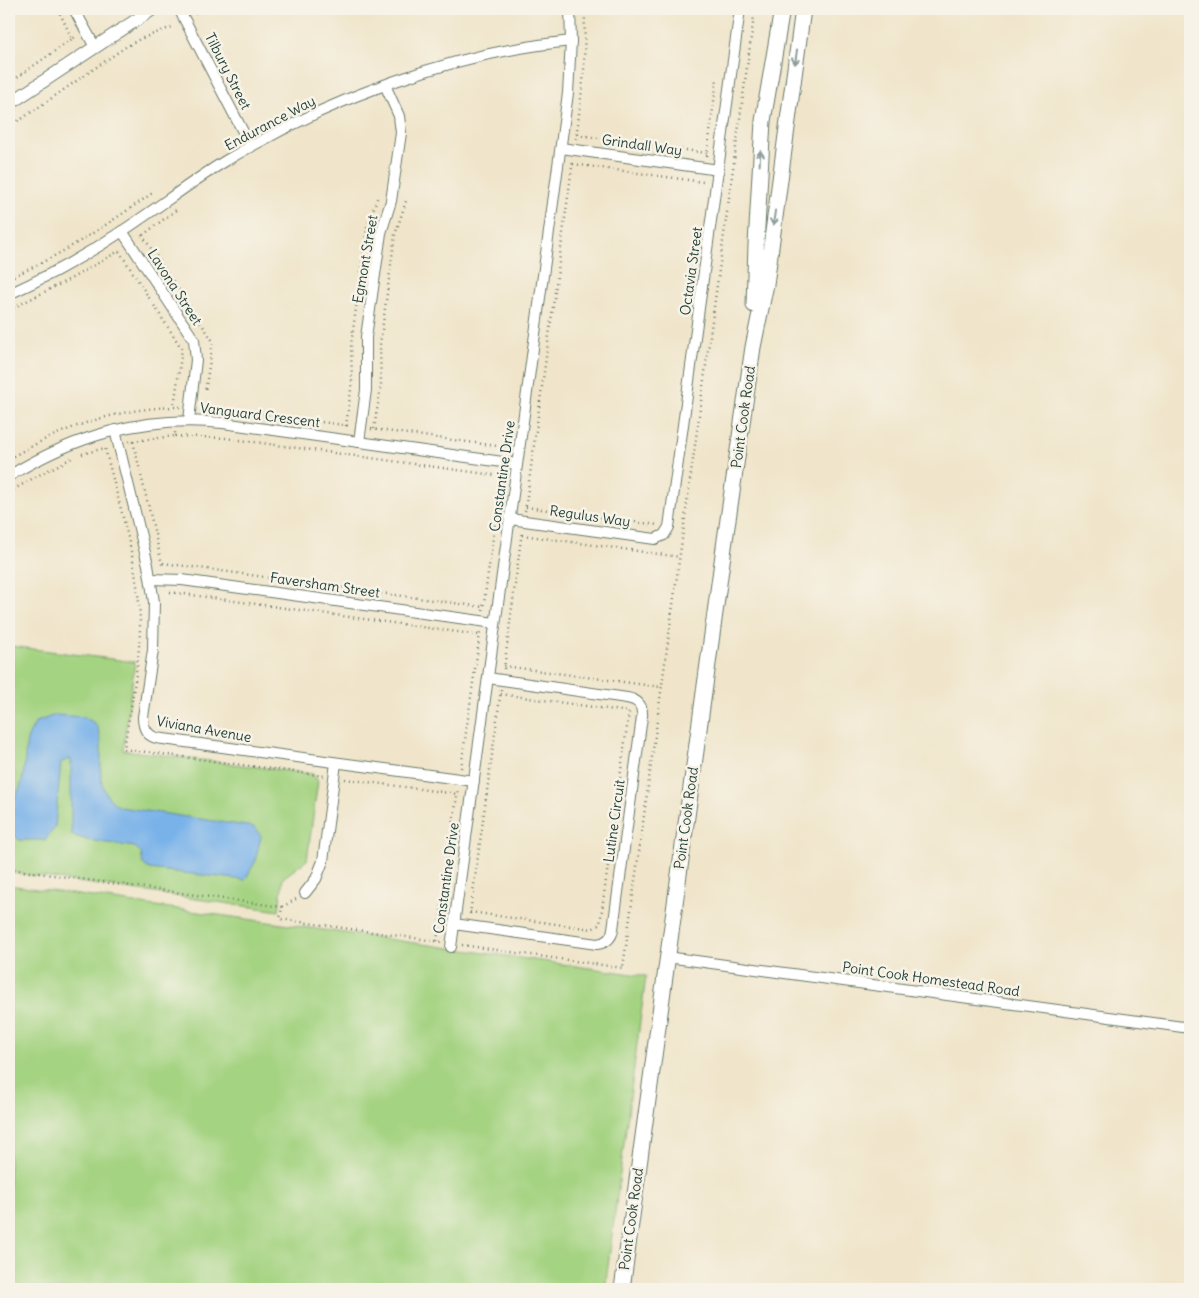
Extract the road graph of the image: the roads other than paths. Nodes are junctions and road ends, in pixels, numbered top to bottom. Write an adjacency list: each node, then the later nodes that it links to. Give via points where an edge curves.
1 (74, 9): 9 (street)
2 (153, 9): 9 (street)
3 (179, 9): 12 (street, Tilbury Street)
4 (570, 9): 8 (street, Constantine Drive)
5 (740, 9): 14 (street, Octavia Street)
6 (782, 9): 17 (main road, Point Cook Road, one-way to 6, via 761,138)
7 (803, 9): 17 (main road, Point Cook Road, one-way to 17, via 766,284)
8 (571, 41): 10 (street, Endurance Way, via 466,60); 13 (street, Constantine Drive)
9 (95, 47): 11 (street)
10 (385, 85): 12 (street, Endurance Way, via 312,114); 20 (street, Egmont Street, via 399,116 401,134 392,194 381,234 366,338 366,390)
11 (9, 104)
12 (251, 147): 15 (street, Endurance Way, via 208,172)
13 (561, 148): 14 (street, Grindall Way); 21 (street, Constantine Drive)
14 (719, 170): 24 (street, Octavia Street)
15 (122, 231): 16 (street, Endurance Way, via 69,264); 18 (street, Lavona Street, via 194,340 196,360)
16 (9, 294)
17 (753, 347): 33 (main road, Point Cook Road)
18 (189, 420): 19 (street, Vanguard Crescent); 20 (street, Vanguard Crescent)
19 (115, 430): 22 (street, Vanguard Crescent, via 64,446); 25 (street, Viviana Avenue)
20 (359, 442): 21 (street, Vanguard Crescent)
21 (517, 464): 23 (street, Constantine Drive)
22 (9, 476)
23 (510, 519): 24 (street, Regulus Way, via 655,539); 26 (street, Constantine Drive)
24 (667, 531)
25 (151, 579): 26 (street, Faversham Street, via 164,578); 28 (street, Viviana Avenue, via 154,632 143,717 148,734 156,738)
26 (495, 623): 27 (street, Constantine Drive)
27 (488, 678): 29 (street, Constantine Drive); 31 (street, Lutine Circuit, via 632,699 641,705 613,929 610,938 597,944)
28 (336, 763): 29 (street, Viviana Avenue); 30 (street, via 323,860 316,879)
29 (474, 782): 31 (street, Constantine Drive)
30 (305, 893)
31 (454, 924): 32 (street, Constantine Drive)
32 (451, 945)
33 (667, 957): 34 (street, Point Cook Homestead Road); 35 (main road, Point Cook Road)
34 (1190, 1028)
35 (622, 1289)

